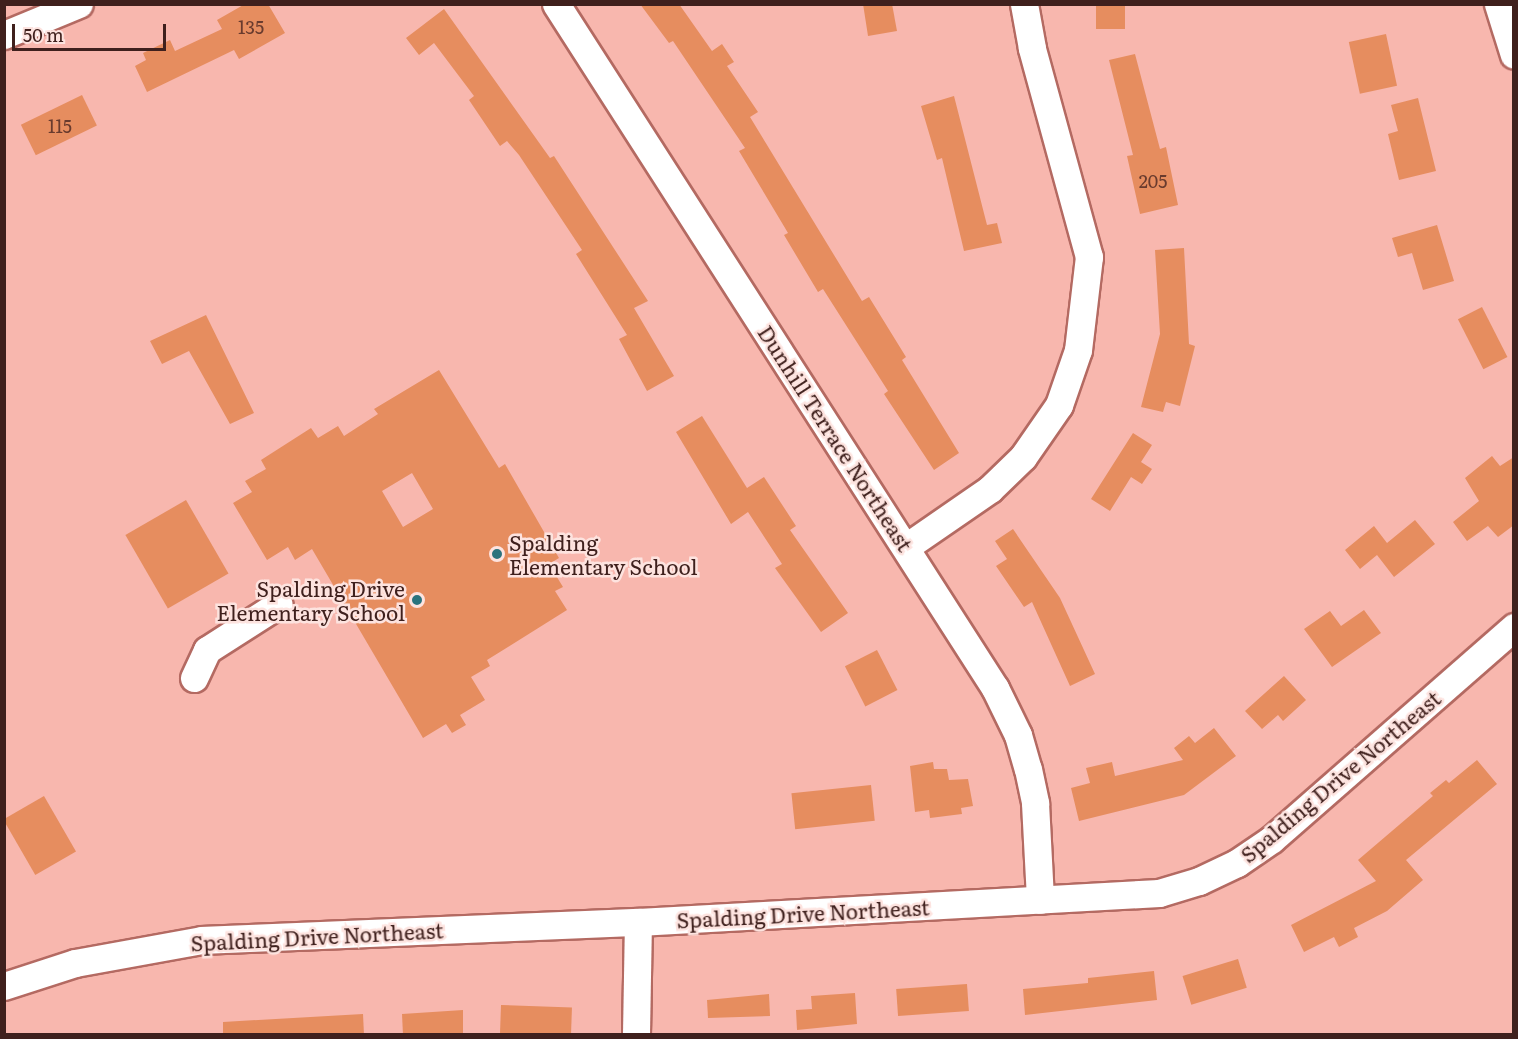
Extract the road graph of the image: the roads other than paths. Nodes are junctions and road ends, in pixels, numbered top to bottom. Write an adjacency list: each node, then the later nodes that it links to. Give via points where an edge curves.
1 (80, 4): 5 (street)
2 (556, 4): 7 (street, Dunhill Terrace Northeast)
3 (1024, 4): 7 (street, via 1032,48 1089,257 1078,350 1059,405 1023,457 990,489)
4 (1498, 4): 6 (street)
5 (4, 35)
6 (1514, 55)
7 (906, 547): 11 (street, Dunhill Terrace Northeast, via 995,688 1018,735 1035,803)
8 (279, 604): 10 (street, via 207,650)
9 (1514, 627): 11 (street, Spalding Drive Northeast, via 1272,839 1237,863 1199,881 1159,893)
10 (194, 678)
11 (1040, 900): 12 (street, Spalding Drive Northeast)
12 (638, 922): 13 (street, Spalding Drive Northeast, via 164,944 75,963); 14 (street)
13 (4, 986)
14 (636, 1035)

